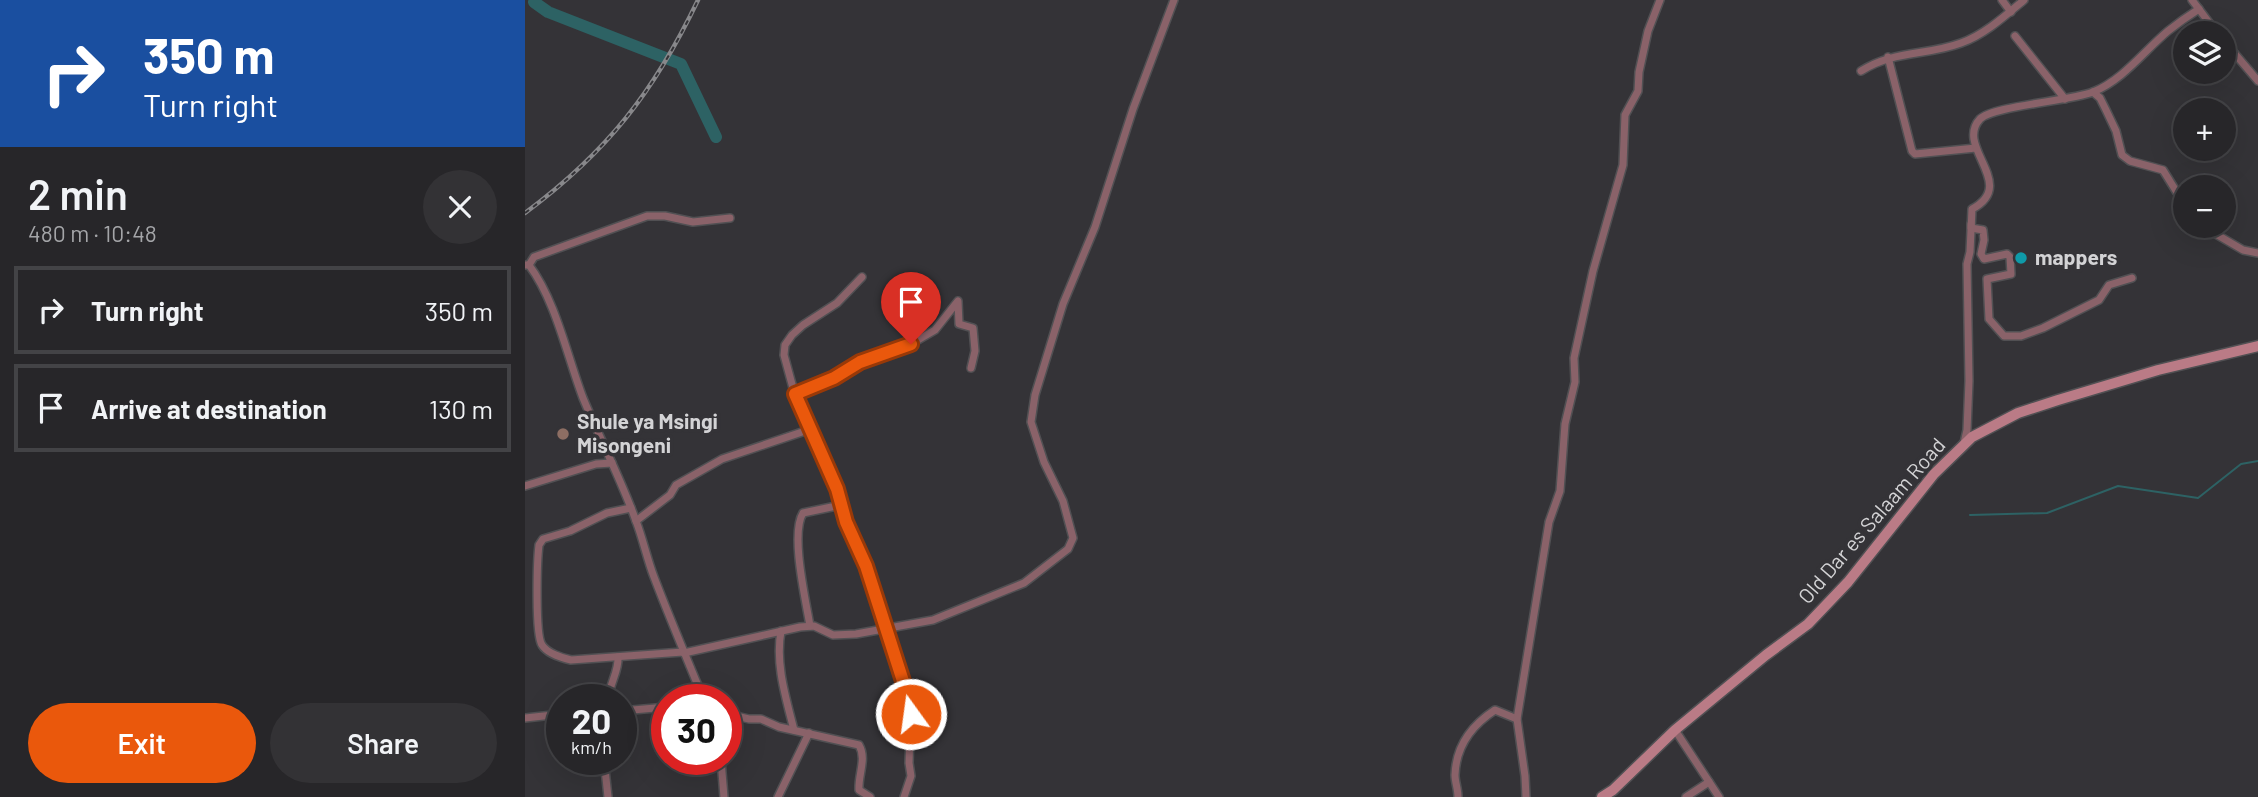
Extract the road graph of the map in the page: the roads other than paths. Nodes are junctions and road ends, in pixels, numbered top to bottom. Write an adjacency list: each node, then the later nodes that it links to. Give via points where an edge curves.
1 (1174, 0): 36 (street, via 1095,227 1063,304 1035,395 1031,422 1063,500 1073,538 1068,549 1024,583 933,620)
2 (1660, 0): 45 (street, via 1648,31 1638,91 1625,115 1623,165 1584,306 1561,481 1549,523)
3 (2002, 0): 7 (street)
4 (2025, 0): 7 (street)
5 (2192, 0): 6 (street)
6 (2199, 9): 8 (street); 14 (street)
7 (2011, 12): 11 (street, via 1962,43)
8 (2208, 21)
9 (2015, 36): 15 (street)
10 (2236, 55): 13 (street)
11 (1888, 57): 12 (street); 16 (street, via 1912,151)
12 (1861, 71)
13 (2258, 81)
14 (2093, 92): 15 (street); 17 (street, via 2116,131 2122,155 2163,170)
15 (2064, 99): 16 (street, via 1996,110 1981,117 1975,126)
16 (1976, 148): 19 (street, via 1991,188 1984,201 1972,209)
17 (2173, 186)
18 (730, 218): 22 (street, via 693,222 647,216 534,257)
19 (1971, 228): 24 (street, via 1983,230 1980,254 1984,259 2010,257 2011,274 1987,279 1989,319 2004,336 2043,328 2099,300 2109,285); 29 (street)
20 (2222, 238): 21 (street)
21 (2258, 253)
22 (527, 265): 30 (street, via 552,311)
23 (862, 277): 27 (street, via 785,345)
24 (2132, 278)
25 (2258, 346): 29 (street, Old Dar es Salaam Road, via 2058,400 2008,418)
26 (971, 368): 27 (street, via 973,328 959,324 958,301 935,330 911,344 860,362)
27 (795, 394): 28 (street)
28 (810, 429): 32 (street); 34 (street, via 722,459 676,485)
29 (1964, 443): 47 (street, Old Dar es Salaam Road, via 1808,624)
30 (612, 463): 31 (street); 33 (street)
31 (525, 486)
32 (841, 505): 35 (street, via 803,513 800,519 799,556); 36 (street)
33 (631, 508): 34 (street); 39 (street, via 543,539 537,557 538,631 544,649 571,660)
34 (636, 521): 38 (street)
35 (810, 626): 36 (street, via 834,635); 37 (street)
36 (884, 628): 56 (street, via 911,706 911,776)
37 (781, 631): 38 (street); 46 (street, via 782,685)
38 (684, 652): 39 (street); 41 (street)
39 (618, 657): 40 (street)
40 (613, 684)
41 (697, 684)
42 (546, 716): 44 (street)
43 (742, 717): 46 (street)
44 (525, 718)
45 (1517, 719): 57 (street, via 1495,710 1471,731 1458,756); 58 (street)
46 (795, 730): 48 (street)
47 (1675, 730): 51 (street); 59 (street, Old Dar es Salaam Road)
48 (809, 733): 54 (street); 55 (street, via 859,745 863,760 859,790)
49 (606, 775): 52 (street)
50 (722, 775): 53 (street)
51 (1709, 782): 60 (street); 61 (street)
52 (608, 797)
53 (724, 797)
54 (778, 797)
55 (870, 797)
56 (904, 797)
57 (1458, 797)
58 (1526, 797)
59 (1602, 797)
60 (1686, 797)
61 (1719, 797)

